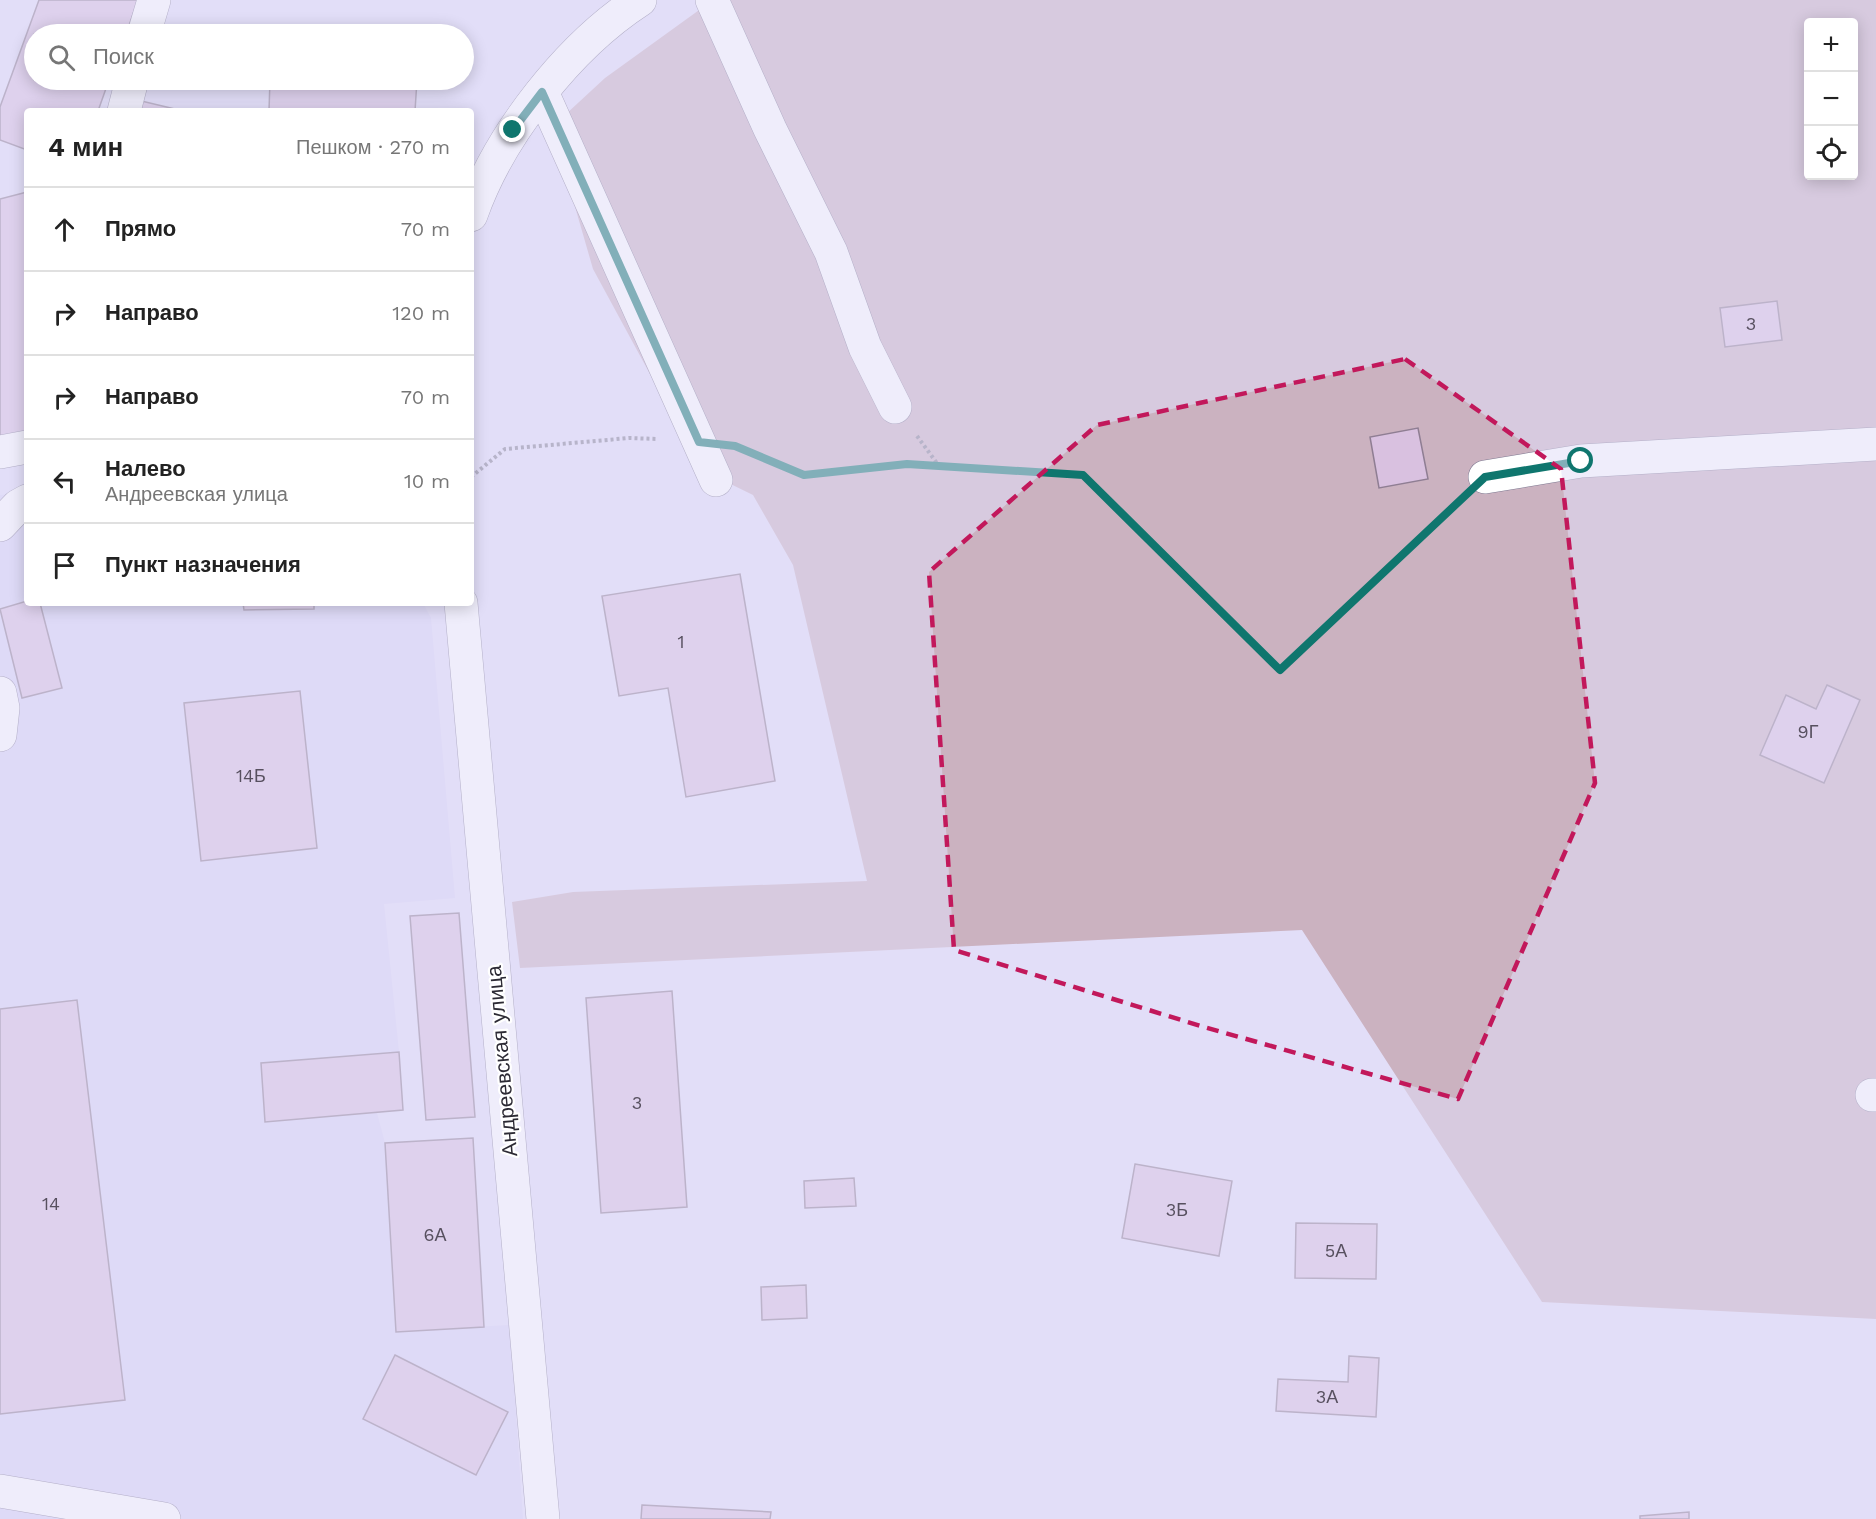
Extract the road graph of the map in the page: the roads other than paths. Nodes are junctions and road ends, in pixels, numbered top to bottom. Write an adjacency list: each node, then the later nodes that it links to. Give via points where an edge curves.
1 (154, 0): 5 (street)
2 (640, 0): 4 (street)
3 (712, 0): 10 (street, via 831,252 865,346)
4 (611, 10): 7 (street)
5 (147, 24)
6 (129, 90): 8 (street)
7 (542, 92): 9 (street, via 513,130); 15 (street)
8 (125, 108)
9 (474, 207)
10 (895, 407)
11 (1876, 444): 14 (street, via 1581,461)
12 (24, 448): 13 (street)
13 (0, 452)
14 (1485, 477)
15 (716, 480)
16 (24, 503): 17 (street)
17 (0, 525)
18 (461, 606): 23 (street, Андреевская улица)
19 (0, 693): 20 (street)
20 (0, 735)
21 (0, 1491): 22 (street)
22 (164, 1519)
23 (543, 1519)

